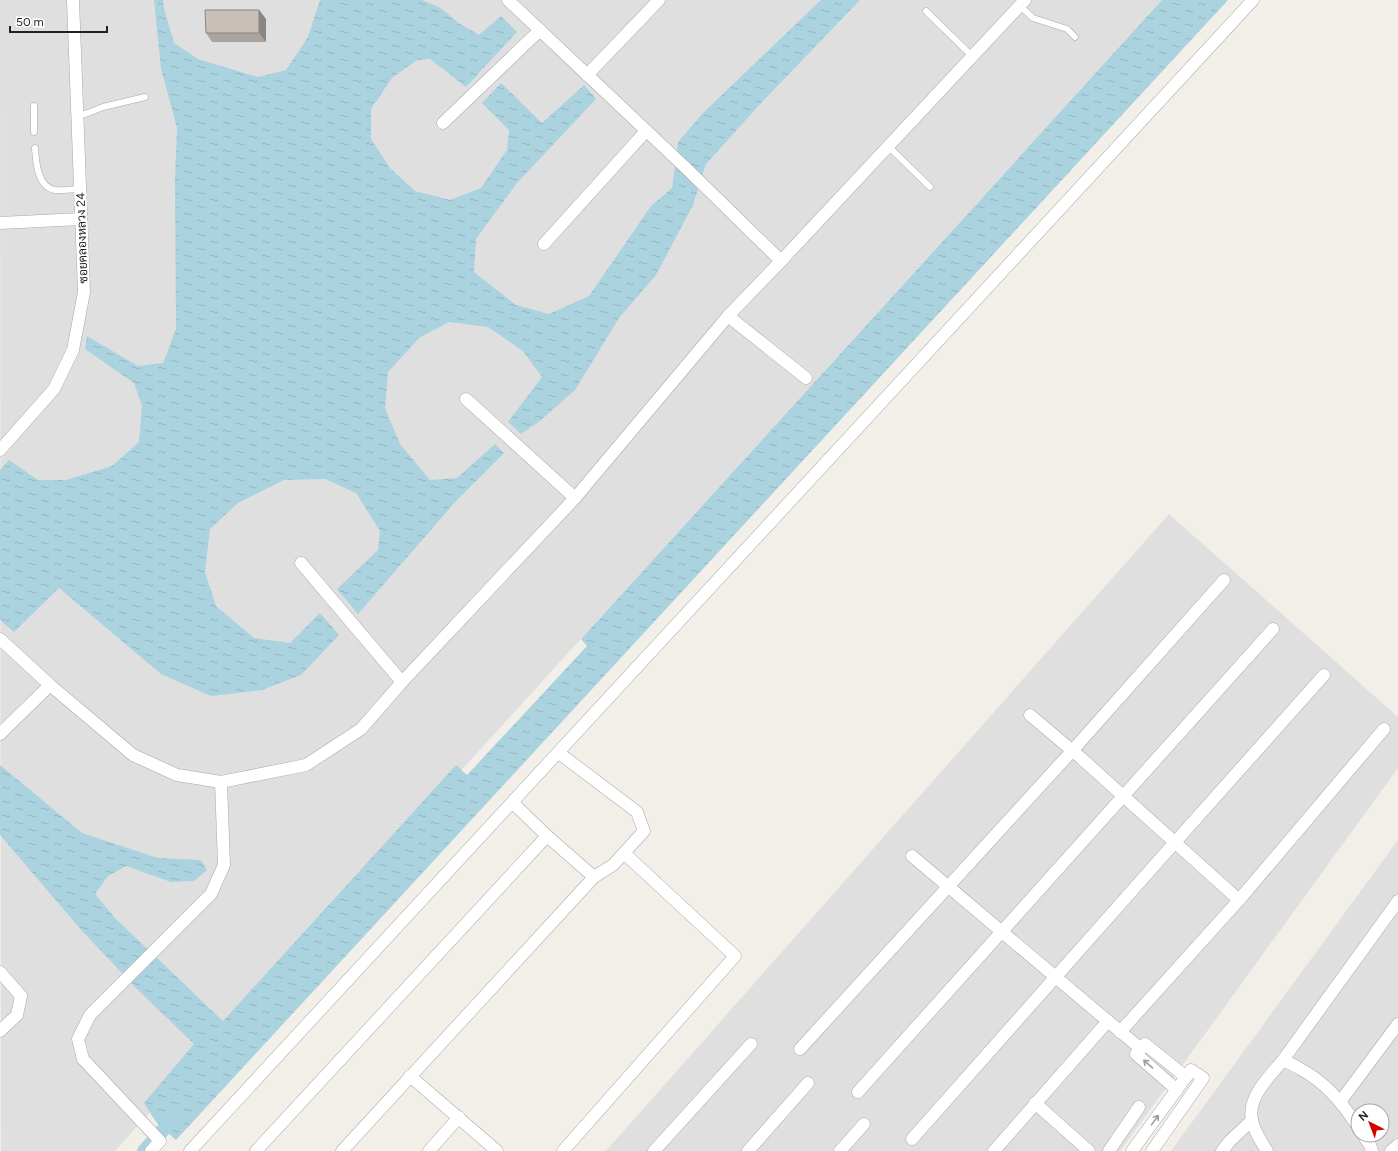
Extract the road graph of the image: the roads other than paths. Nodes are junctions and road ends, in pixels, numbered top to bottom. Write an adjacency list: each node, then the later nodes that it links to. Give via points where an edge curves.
1 (73, 0): 13 (street, ซอยคลองหลวง 24)
2 (508, 0): 7 (street)
3 (659, 0): 10 (street)
4 (1253, 0): 41 (street)
5 (1023, 3): 8 (lane, via 1032,18 1067,29); 9 (street)
6 (926, 11): 9 (lane)
7 (540, 30): 10 (street); 14 (street)
8 (1075, 37)
9 (972, 56): 17 (street)
10 (587, 75): 15 (street)
11 (145, 97): 13 (lane)
12 (34, 106): 16 (lane)
13 (77, 116): 20 (street, ซอยคลองหลวง 24)
14 (443, 123)
15 (646, 131): 23 (street); 24 (street)
16 (34, 132)
17 (888, 146): 19 (lane); 24 (street)
18 (35, 148): 20 (lane, via 36,166 46,184 54,190)
19 (930, 187)
20 (80, 189): 21 (street, ซอยคลองหลวง 24)
21 (81, 219): 22 (street); 28 (street, ซอยคลองหลวง 24, via 84,292 73,350 54,389)
22 (0, 223)
23 (544, 244)
24 (781, 262): 25 (street)
25 (728, 316): 26 (street); 29 (street)
26 (806, 378)
27 (466, 399): 29 (street)
28 (0, 450)
29 (575, 498): 35 (street)
30 (300, 563): 35 (street)
31 (1224, 580): 40 (street)
32 (1273, 629): 43 (street)
33 (0, 639): 36 (street)
34 (1324, 675): 46 (street)
35 (402, 682): 42 (street, via 361,729 306,765)
36 (50, 685): 39 (street); 42 (street, via 133,755 177,775)
37 (1030, 715): 40 (street)
38 (1384, 729): 51 (street)
39 (0, 734)
40 (1072, 750): 43 (street); 50 (street)
41 (559, 753): 44 (street); 47 (street, via 637,812 644,831)
42 (222, 782): 78 (street, via 224,865 211,894 90,1016 78,1039 83,1059 160,1141)
43 (1124, 796): 46 (street); 53 (street)
44 (513, 803): 45 (street); 79 (street)
45 (547, 836): 49 (street); 80 (street)
46 (1174, 842): 51 (street); 55 (street)
47 (624, 853): 49 (street, via 613,866); 84 (street, via 735,956)
48 (912, 856): 50 (street)
49 (594, 877): 64 (street)
50 (948, 887): 53 (street); 61 (street)
51 (1239, 900): 59 (street)
52 (1398, 901): 63 (street)
53 (1002, 933): 55 (street); 68 (street)
54 (0, 972): 58 (street, via 21,996 17,1015)
55 (1056, 978): 56 (street); 76 (street)
56 (1108, 1021): 59 (street); 70 (street)
57 (1398, 1024): 69 (street)
58 (0, 1031)
59 (1120, 1032): 62 (street)
60 (751, 1044): 85 (street)
61 (800, 1049)
62 (1141, 1049): 65 (street, via 1145,1044); 67 (street, one-way to 62, via 1136,1054)
63 (1283, 1060): 69 (street, via 1304,1070); 74 (street, via 1256,1094 1251,1109)
64 (410, 1076): 73 (street); 81 (street)
65 (1186, 1077): 67 (street); 92 (street, via 1192,1070 1203,1078)
66 (808, 1083): 86 (street)
67 (1177, 1090): 91 (street, one-way to 67)
68 (858, 1092)
69 (1340, 1102): 72 (street)
70 (1035, 1103): 88 (street); 89 (street)
71 (1139, 1107): 90 (street)
72 (1350, 1116)
73 (459, 1117): 82 (street); 83 (street)
74 (1252, 1120): 93 (street); 94 (street)
75 (864, 1124): 87 (street)
76 (912, 1139)
77 (1398, 1145): 95 (street)
78 (151, 1151)
79 (190, 1151)
80 (256, 1151)
81 (342, 1151)
82 (429, 1151)
83 (497, 1151)
84 (563, 1151)
85 (654, 1151)
86 (748, 1151)
87 (840, 1151)
88 (994, 1151)
89 (1089, 1151)
90 (1109, 1151)
91 (1132, 1151)
92 (1152, 1151)
93 (1222, 1151)
94 (1267, 1151)
95 (1391, 1151)

